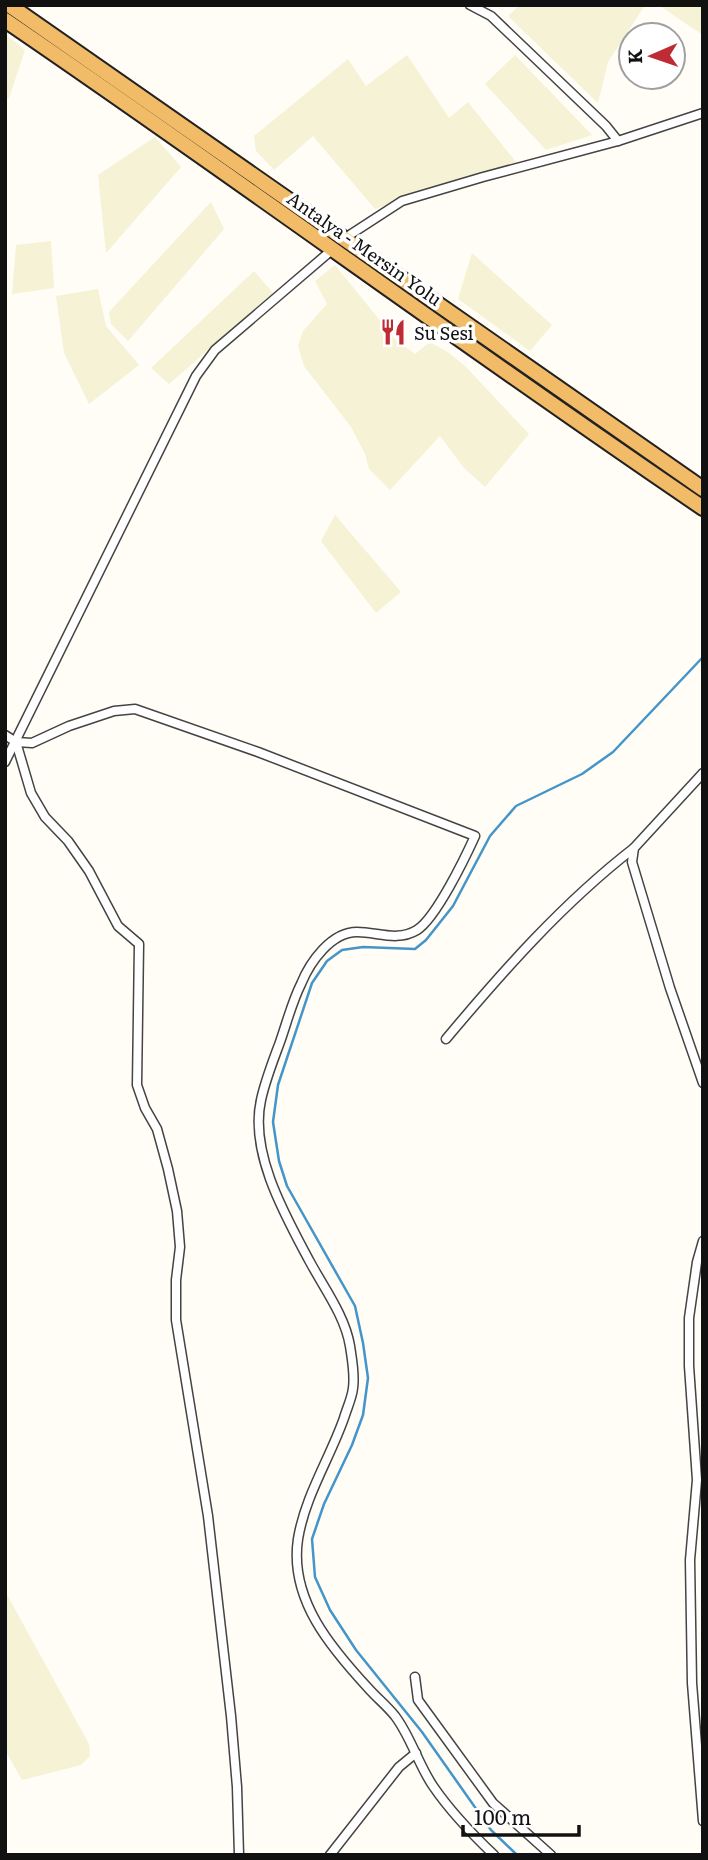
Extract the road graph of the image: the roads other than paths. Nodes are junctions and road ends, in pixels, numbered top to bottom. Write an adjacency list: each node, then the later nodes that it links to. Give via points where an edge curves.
1 (9, 5): 6 (highway, Antalya - Mersin Yolu)
2 (470, 5): 5 (street, via 514,36)
3 (5, 20): 7 (highway, Antalya - Mersin Yolu)
4 (703, 113): 5 (street)
5 (618, 141): 6 (street, via 402,201)
6 (345, 238): 7 (highway); 8 (highway, Antalya - Mersin Yolu)
7 (333, 249): 9 (highway, Antalya - Mersin Yolu); 11 (street, via 215,350 197,376)
8 (703, 489)
9 (703, 508)
10 (5, 735): 11 (street)
11 (16, 742): 12 (street); 19 (street, via 33,743 69,726 135,709 475,836 430,918 418,929 403,935 356,932 341,936 312,962 260,1103 263,1157 273,1189 336,1308 349,1340 354,1371 353,1391 336,1441 304,1512 298,1540 304,1599 325,1639 393,1713); 21 (street, via 31,793 45,817 89,871 118,926 139,944 137,1085 156,1129 177,1210 176,1321 208,1516 231,1716)
12 (5, 762)
13 (703, 773): 14 (street)
14 (634, 848): 15 (street, via 561,912); 16 (street, via 632,862)
15 (446, 1039)
16 (703, 1083)
17 (703, 1241): 20 (street, via 689,1318 689,1366 697,1480 690,1560 692,1683)
18 (415, 1677): 24 (street, via 418,1700 494,1803)
19 (416, 1753): 22 (street, via 399,1767); 23 (street, via 432,1784)
20 (703, 1821)
21 (239, 1855)
22 (330, 1855)
23 (494, 1855)
24 (551, 1855)

